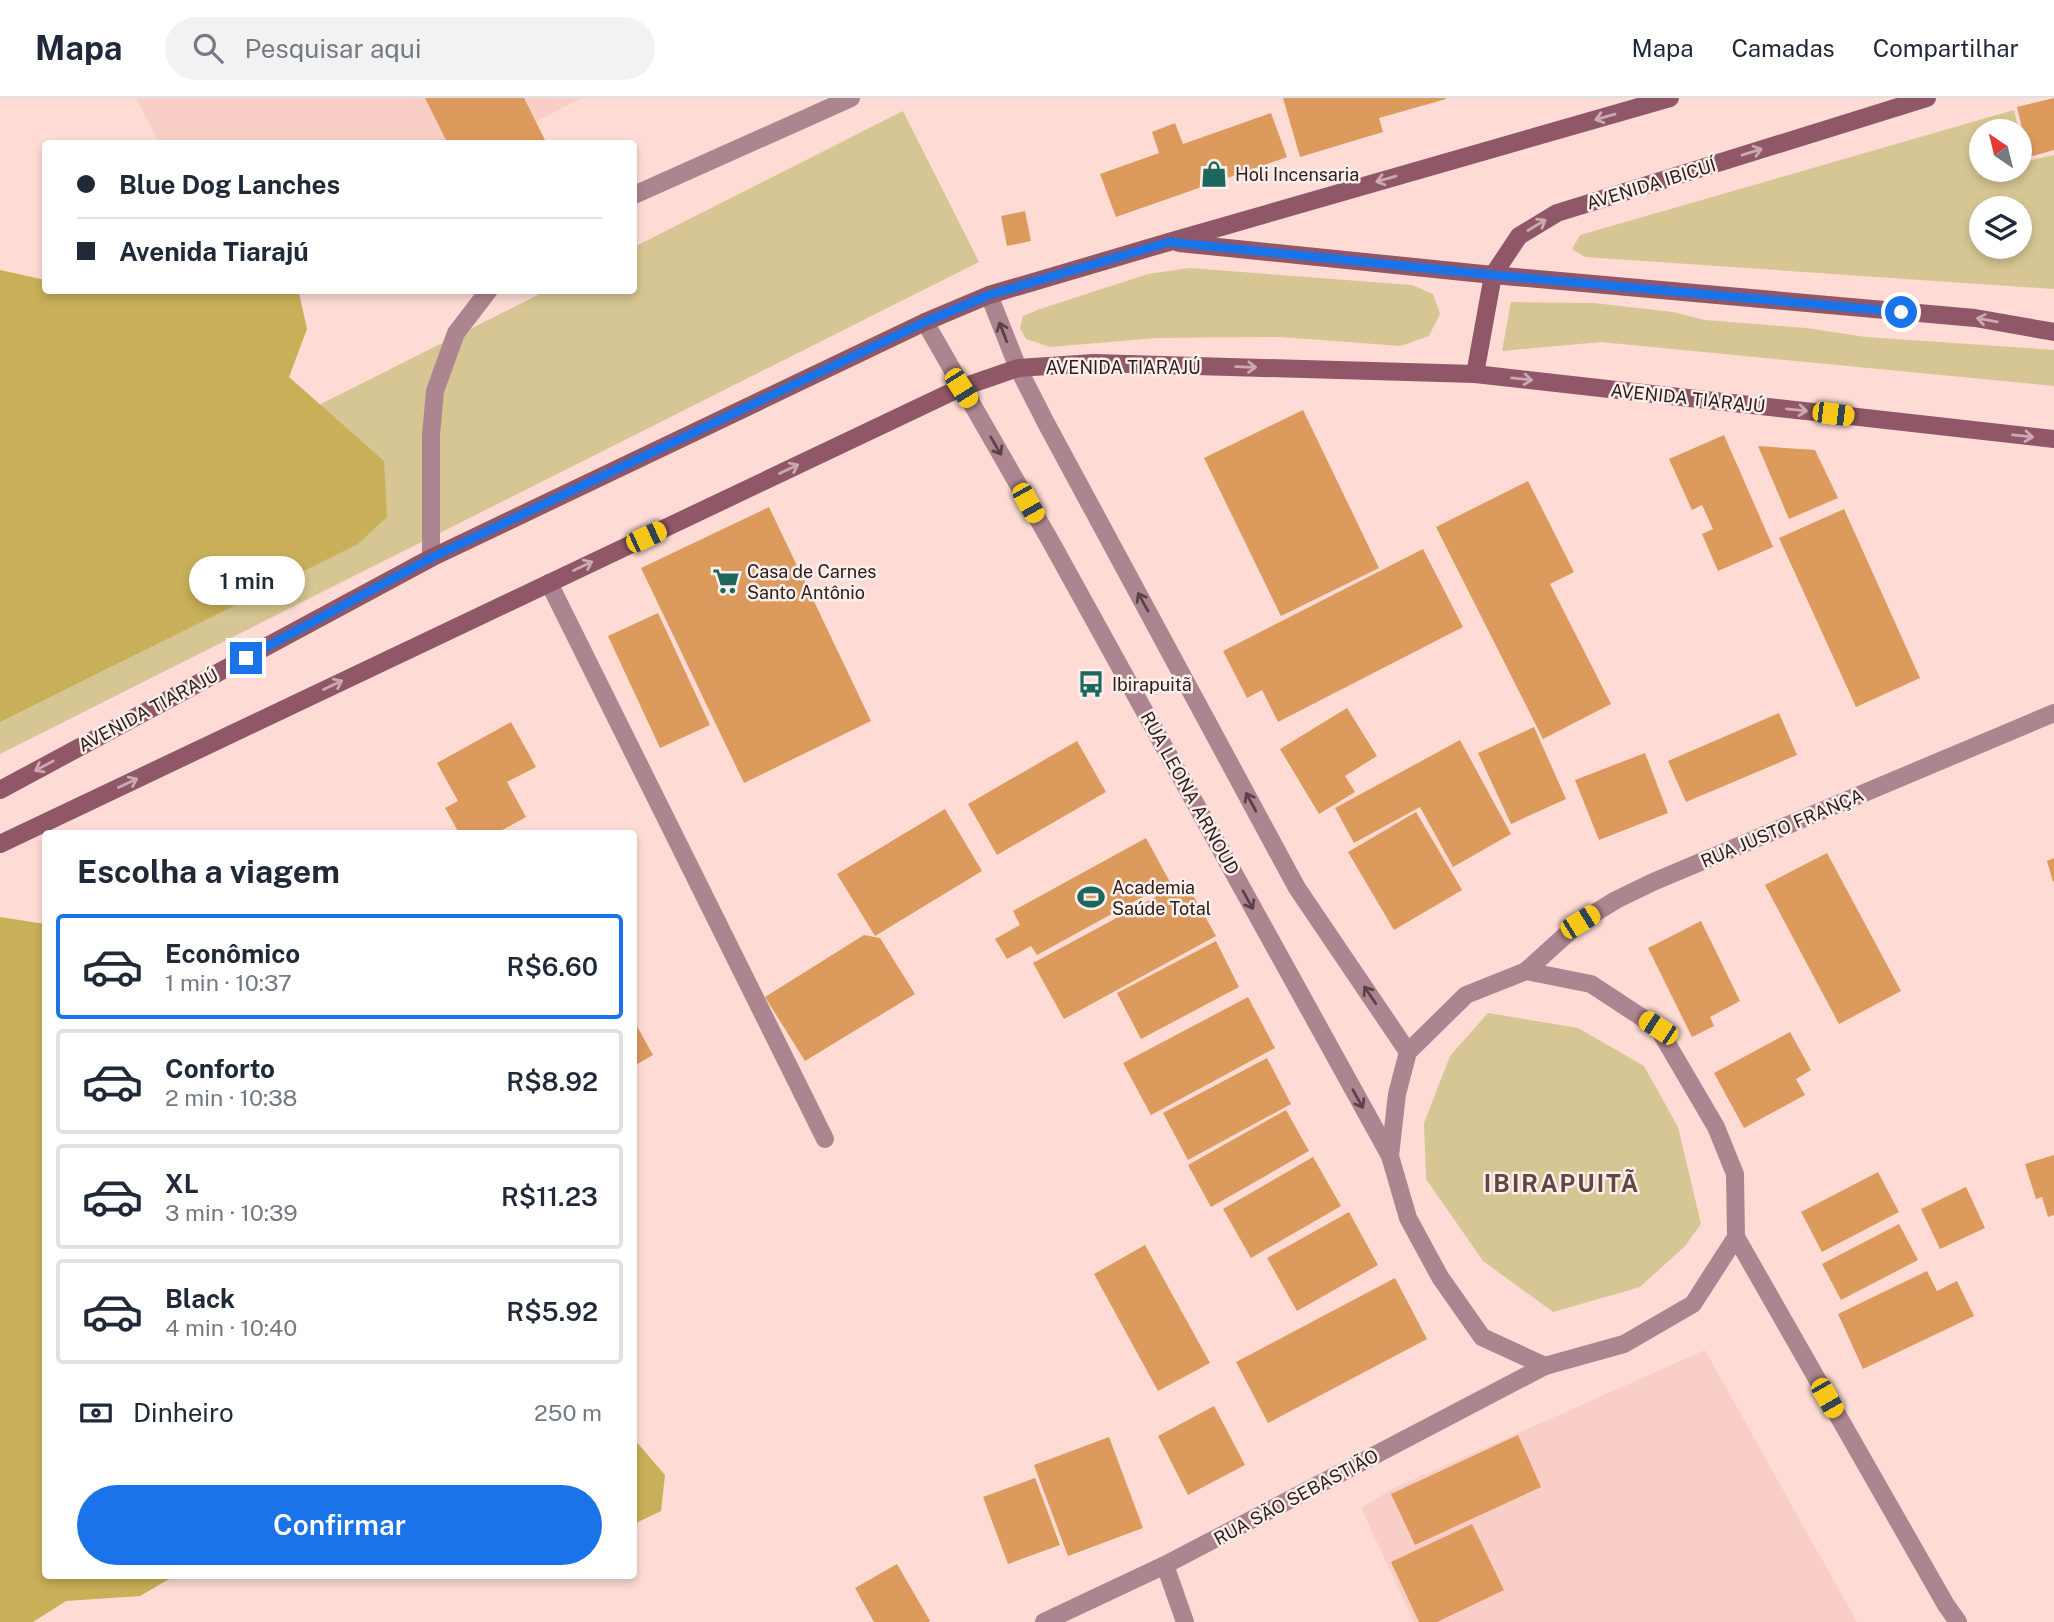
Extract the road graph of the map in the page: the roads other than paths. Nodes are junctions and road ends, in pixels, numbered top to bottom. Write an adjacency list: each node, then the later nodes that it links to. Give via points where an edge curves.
1 (851, 98): 4 (street)
2 (1670, 98): 5 (main road, one-way to 5)
3 (1927, 98): 6 (main road, AVENIDA IBICUÍ, one-way to 3, via 1519,236 1557,213)
4 (637, 194)
5 (1169, 242): 6 (main road, AVENIDA TIARAJÚ); 8 (main road, AVENIDA TIARAJÚ)
6 (1493, 275): 10 (main road, AVENIDA TIARAJÚ, one-way to 6, via 1975,318); 12 (main road, AVENIDA IBICUÍ)
7 (486, 294): 15 (street, via 456,334 435,391 430,435)
8 (989, 295): 9 (main road, AVENIDA TIARAJÚ); 11 (street, one-way to 8)
9 (925, 322): 13 (street, RUA LEONA ARNOUD); 15 (main road, AVENIDA TIARAJÚ)
10 (2054, 332)
11 (1018, 369): 12 (main road, AVENIDA TIARAJÚ, one-way to 12, via 1094,363); 13 (main road, AVENIDA TIARAJÚ); 21 (street, one-way to 11, via 1297,888)
12 (1475, 373): 14 (main road, AVENIDA TIARAJÚ, one-way to 14)
13 (961, 388): 16 (main road, AVENIDA TIARAJÚ, one-way to 13); 23 (street, RUA LEONA ARNOUD, one-way to 23)
14 (2054, 439)
15 (431, 558): 18 (main road, AVENIDA TIARAJÚ, one-way to 18)
16 (549, 583): 19 (main road, AVENIDA TIARAJÚ, one-way to 16); 22 (street)
17 (2054, 713): 20 (street, RUA JUSTO FRANÇA, via 1616,900 1580,922)
18 (0, 790)
19 (0, 844)
20 (1525, 971): 21 (street, via 1466,995); 24 (street, via 1591,984 1658,1028 1716,1128 1735,1174)
21 (1408, 1052): 23 (street, via 1397,1094)
22 (825, 1139)
23 (1390, 1156): 25 (street, via 1408,1218 1440,1277 1482,1337)
24 (1735, 1237): 25 (street, RUA SÃO SEBASTIÃO, via 1693,1304 1624,1344); 29 (street)
25 (1545, 1366): 26 (street, RUA SÃO SEBASTIÃO)
26 (1165, 1565): 27 (street, RUA SÃO SEBASTIÃO); 28 (street)
27 (1044, 1622)
28 (1185, 1622)
29 (1958, 1622)

